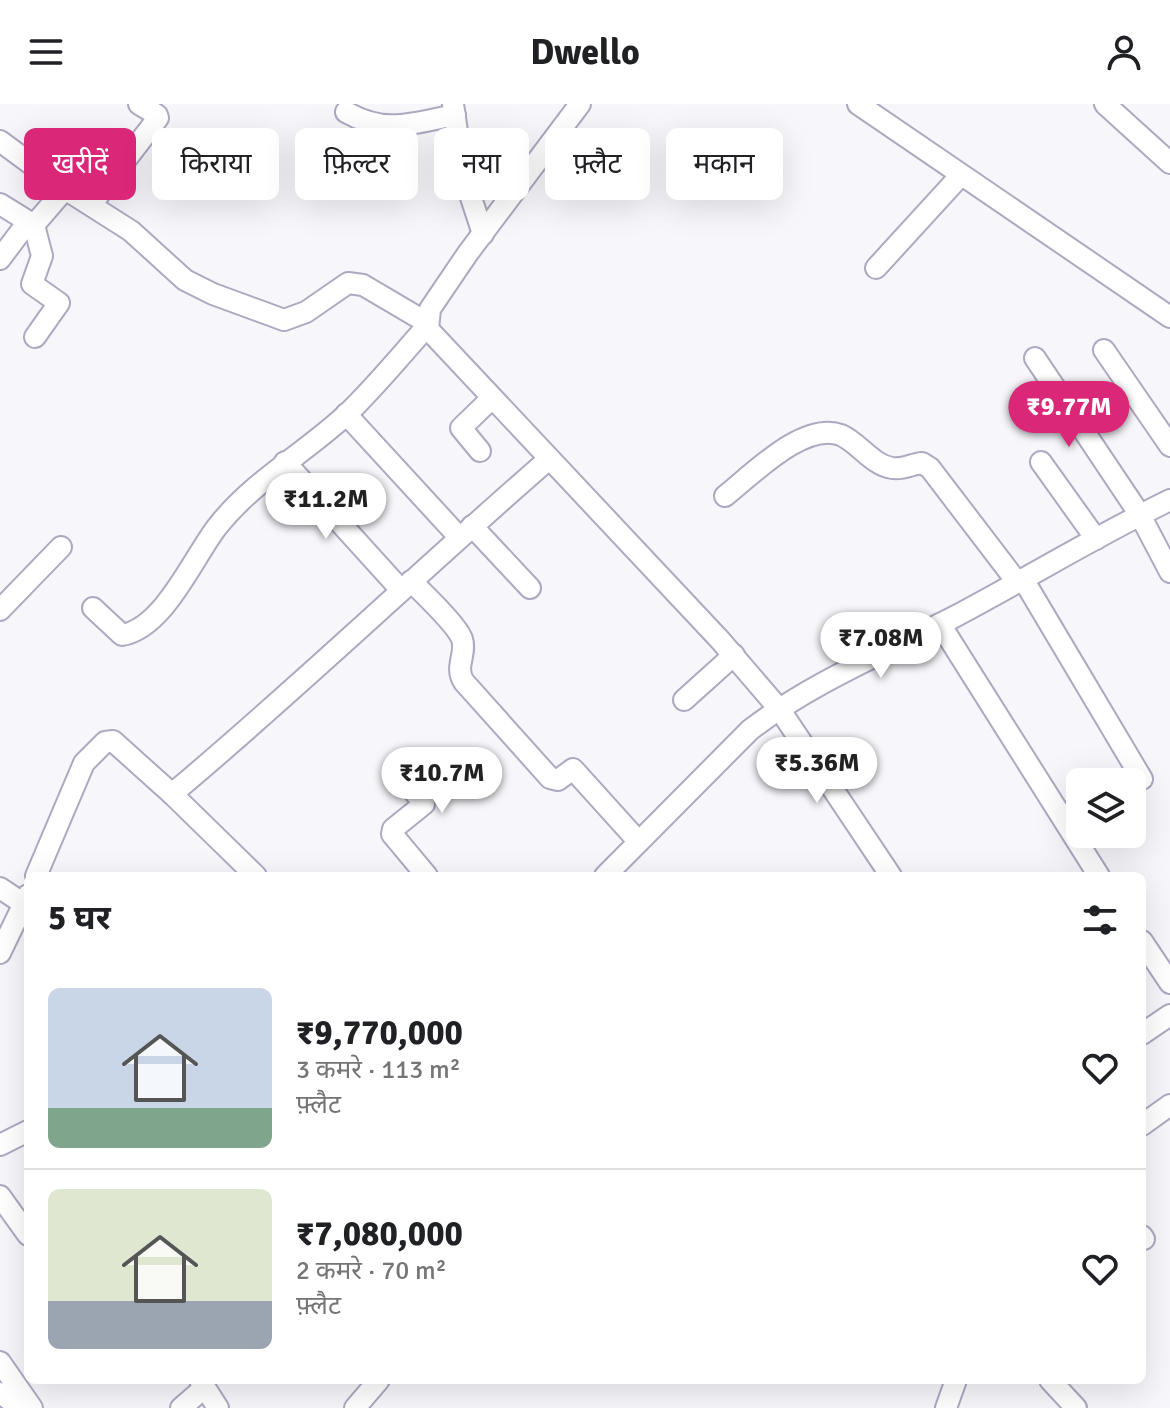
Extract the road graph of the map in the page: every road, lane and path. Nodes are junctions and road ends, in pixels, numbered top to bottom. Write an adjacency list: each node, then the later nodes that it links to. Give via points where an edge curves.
1 (139, 104): 14 (street, via 158,118)
2 (580, 104): 16 (street)
3 (858, 104): 10 (street)
4 (1105, 104): 9 (street)
5 (454, 110): 6 (street, via 389,126); 16 (street, via 463,173)
6 (346, 112)
7 (0, 141): 8 (street)
8 (24, 159)
9 (1170, 163)
10 (961, 175): 18 (street); 19 (street)
11 (54, 200): 15 (street)
12 (83, 200): 14 (street)
13 (0, 204): 15 (street)
14 (91, 205): 20 (street, via 131,231 185,280 269,315 296,317 353,282)
15 (30, 224): 17 (street); 21 (street, via 42,256 32,284 59,303)
16 (483, 234): 20 (street, via 430,309)
17 (0, 259)
18 (876, 268)
19 (1170, 317)
20 (428, 325): 24 (street); 25 (street)
21 (35, 337)
22 (1104, 350): 26 (street)
23 (1035, 358): 33 (street)
24 (492, 398): 27 (street, via 461,428); 28 (street)
25 (346, 414): 29 (street); 34 (street)
26 (1170, 446)
27 (480, 451)
28 (549, 459): 34 (street); 44 (street)
29 (285, 462): 39 (street); 41 (street, via 218,526 146,625 122,635)
30 (1041, 462): 35 (street)
31 (725, 496): 38 (street, via 799,439 840,435 883,465 895,469 922,463 930,468)
32 (1170, 500): 33 (street)
33 (1140, 515): 35 (street); 37 (street)
34 (465, 531): 39 (street); 40 (street)
35 (1096, 539): 38 (street)
36 (61, 547): 42 (street)
37 (1170, 572)
38 (1020, 581): 43 (street); 47 (street)
39 (406, 585): 49 (street); 50 (street, via 459,633 464,682 550,778 558,780 573,769)
40 (530, 588)
41 (93, 608)
42 (0, 610)
43 (940, 624): 46 (street); 56 (street)
44 (734, 655): 45 (street); 46 (street)
45 (684, 700)
46 (780, 710): 50 (street, via 750,730); 55 (street)
47 (1135, 768)
48 (402, 776): 53 (street, via 424,804 392,834)
49 (172, 794): 51 (street, via 120,745 105,742 84,763); 52 (street)
50 (638, 841): 54 (street)
51 (38, 872)
52 (252, 872)
53 (424, 872)
54 (609, 872)
55 (888, 872)
56 (1096, 872)
57 (0, 888): 58 (street)
58 (24, 898)
59 (24, 903): 61 (street)
60 (1146, 947): 62 (street)
61 (0, 953)
62 (1170, 983)
63 (1170, 1015): 64 (street)
64 (1146, 1031)
65 (1169, 1106): 66 (street)
66 (1146, 1122)
67 (24, 1133): 68 (street)
68 (0, 1145)
69 (0, 1196): 70 (street)
70 (24, 1229)
71 (0, 1362): 78 (street)
72 (202, 1384): 79 (street); 80 (street)
73 (376, 1384): 81 (street)
74 (955, 1384): 82 (street)
75 (1054, 1384): 83 (street)
76 (0, 1393): 77 (street)
77 (21, 1408)
78 (32, 1408)
79 (181, 1408)
80 (218, 1408)
81 (355, 1408)
82 (946, 1408)
83 (1076, 1408)

